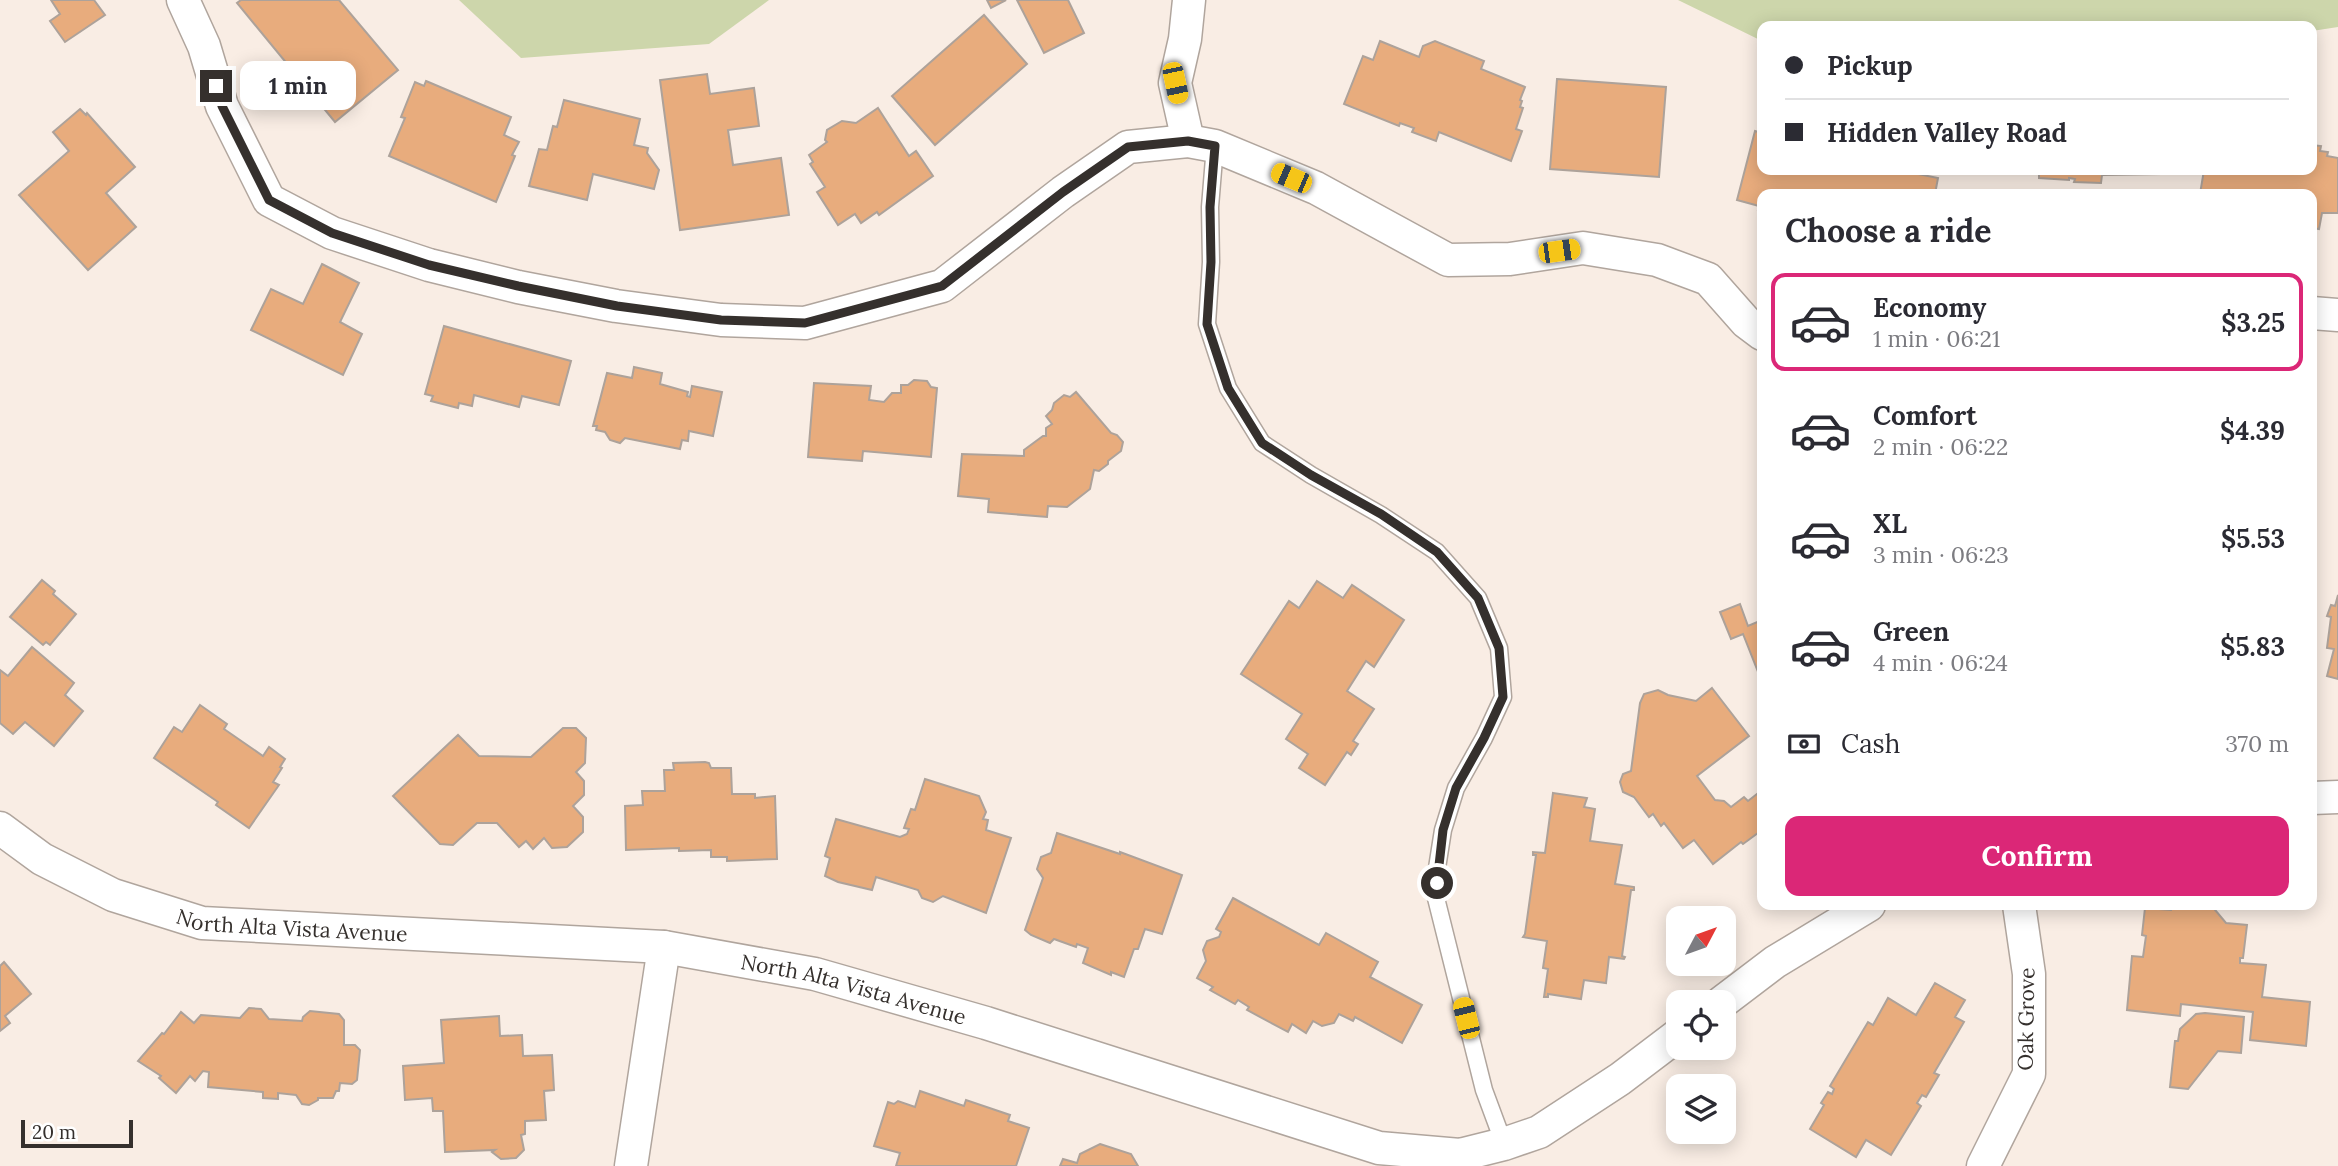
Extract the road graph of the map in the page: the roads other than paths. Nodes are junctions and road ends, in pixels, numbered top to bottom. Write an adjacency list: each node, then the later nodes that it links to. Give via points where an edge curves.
1 (183, 0): 3 (street, via 204,46 222,106 269,200 332,233 429,265 617,306 721,320 805,323 918,293 942,286 1128,147)
2 (1189, 0): 3 (street, via 1175,83)
3 (1202, 144): 6 (street, via 1316,188 1448,260 1510,259 1583,248 1657,260 1708,279); 15 (lane, via 1210,207 1207,324 1228,388 1262,443 1437,552 1478,598 1499,648 1503,697 1456,788 1443,830 1436,898 1484,1090)
4 (2317, 313): 5 (street)
5 (2338, 315)
6 (1757, 330)
7 (2338, 797): 8 (street)
8 (2317, 798)
9 (0, 828): 12 (street, North Alta Vista Avenue, via 42,859 113,895 202,923)
10 (1861, 910): 13 (street)
11 (2020, 910): 17 (street, Oak Grove, via 2029,974 2029,1074)
12 (664, 947): 15 (street, North Alta Vista Avenue, via 815,974 986,1023 1379,1148 1460,1154); 16 (street)
13 (1736, 992)
14 (1666, 1044): 15 (street, North Alta Vista Avenue, via 1539,1132)
15 (1504, 1144)
16 (631, 1166)
17 (1983, 1166)

